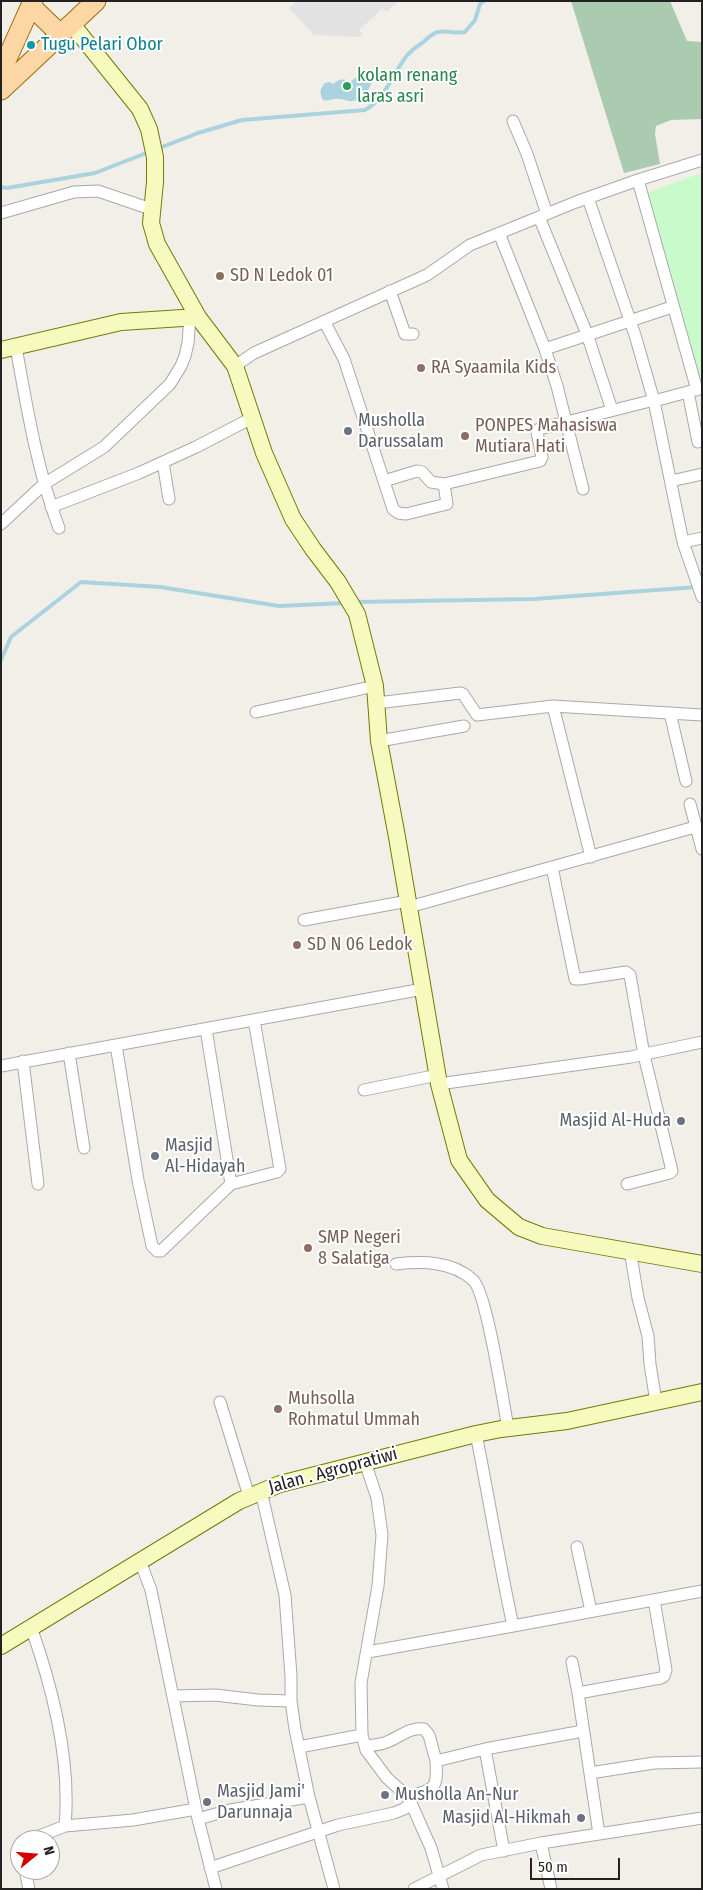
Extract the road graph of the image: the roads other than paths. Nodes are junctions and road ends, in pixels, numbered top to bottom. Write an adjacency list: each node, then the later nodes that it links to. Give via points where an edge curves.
1 (96, 1): 3 (main road)
2 (32, 4): 3 (main road); 4 (main road)
3 (66, 28): 6 (main road); 11 (street, via 140,109 146,120 155,156)
4 (5, 51): 5 (main road)
5 (1, 72)
6 (1, 90)
7 (513, 121): 13 (street, via 527,154)
8 (702, 160): 9 (street)
9 (638, 180): 10 (street); 16 (street)
10 (588, 198): 13 (street); 19 (street)
11 (151, 209): 12 (street, via 98,191 74,192); 17 (street, via 150,223 157,244)
12 (1, 213)
13 (543, 216): 14 (street); 21 (street)
14 (499, 233): 15 (street, via 462,249 434,270); 23 (street)
15 (390, 291): 18 (street); 20 (street, via 405,334)
16 (672, 307): 19 (street); 25 (street)
17 (194, 317): 22 (street, via 121,322); 24 (street); 35 (street, via 185,356 170,384 104,447)
18 (324, 321): 24 (street, via 254,353); 34 (street, via 344,359)
19 (630, 321): 21 (street); 26 (street)
20 (413, 334)
21 (587, 334): 23 (street); 27 (street)
22 (8, 348): 35 (street)
23 (545, 349): 29 (street)
24 (235, 366): 28 (street)
25 (696, 390): 26 (street); 30 (street)
26 (654, 401): 27 (street); 33 (street)
27 (612, 410): 29 (street)
28 (252, 418): 31 (street); 45 (street, via 293,518 338,582 356,614)
29 (566, 422): 36 (street, via 537,430 540,461); 37 (street)
30 (698, 442)
31 (163, 462): 38 (street); 39 (street)
32 (702, 474): 33 (street)
33 (671, 480): 43 (street)
34 (384, 481): 36 (street, via 417,471 431,482); 36 (street, via 393,509 406,514 447,504)
35 (44, 484): 39 (street); 40 (street)
36 (444, 484)
37 (583, 489)
38 (169, 499)
39 (51, 507): 41 (street)
40 (1, 524)
41 (59, 528)
42 (702, 538): 43 (street)
43 (683, 542): 44 (street)
44 (702, 597)
45 (375, 686): 46 (street); 48 (street)
46 (377, 704): 47 (street, via 460,693 477,715); 52 (street)
47 (553, 706): 49 (street); 57 (street)
48 (256, 712)
49 (670, 713): 50 (street); 53 (street)
50 (702, 715)
51 (464, 726): 52 (street)
52 (379, 741): 59 (street)
53 (686, 781)
54 (690, 804): 55 (street)
55 (698, 832): 56 (street); 57 (street)
56 (702, 849)
57 (591, 857): 58 (street)
58 (552, 867): 59 (street); 67 (street, via 575,978 629,973)
59 (408, 904): 60 (street); 61 (street)
60 (304, 920)
61 (423, 989): 62 (street); 70 (street)
62 (254, 1020): 63 (street); 74 (street, via 280,1169)
63 (206, 1029): 65 (street); 74 (street)
64 (702, 1042): 67 (street)
65 (116, 1045): 66 (street); 74 (street, via 138,1180 155,1250 161,1251)
66 (69, 1053): 68 (street); 72 (street)
67 (644, 1054): 70 (street); 75 (street, via 672,1171)
68 (23, 1061): 69 (street); 73 (street)
69 (1, 1066)
70 (439, 1080): 71 (street); 76 (street, via 459,1160 487,1200 519,1226 542,1236)
71 (364, 1090)
72 (84, 1148)
73 (38, 1184)
74 (231, 1184)
75 (627, 1184)
76 (630, 1250): 78 (street); 81 (street, via 648,1336)
77 (396, 1264): 82 (street, via 445,1265 466,1274 476,1284 486,1310)
78 (702, 1264)
79 (702, 1392): 81 (street, Jalan . Agropratiwi)
80 (220, 1402): 85 (street)
81 (656, 1402): 82 (street, Jalan . Agropratiwi, via 567,1421)
82 (508, 1428): 83 (street, Jalan . Agropratiwi)
83 (476, 1434): 84 (street, Jalan . Agropratiwi); 91 (street)
84 (365, 1462): 85 (street, Jalan . Agropratiwi); 94 (street, via 377,1498 382,1535)
85 (255, 1493): 87 (street, Jalan . Agropratiwi); 98 (street, via 284,1595)
86 (577, 1547): 90 (street)
87 (140, 1561): 92 (street, Jalan . Agropratiwi); 97 (street, via 151,1590)
88 (702, 1591): 89 (street)
89 (654, 1600): 90 (street); 96 (street, via 666,1670 664,1676)
90 (591, 1611): 91 (street)
91 (513, 1626): 94 (street)
92 (31, 1627): 93 (street, Jalan . Agropratiwi); 110 (street, via 57,1718 66,1804)
93 (1, 1646)
94 (368, 1652): 100 (street, via 361,1683)
95 (572, 1662): 96 (street)
96 (578, 1693): 99 (street)
97 (174, 1696): 98 (street, via 215,1694); 108 (street)
98 (291, 1701): 101 (street)
99 (583, 1731): 102 (street); 105 (street)
100 (363, 1740): 101 (street); 103 (street, via 390,1741 417,1728 424,1729 429,1735); 107 (street, via 387,1778)
101 (299, 1747): 106 (street)
102 (485, 1749): 103 (street); 115 (street)
103 (436, 1761): 107 (street, via 437,1779 434,1784)
104 (702, 1762): 105 (street, via 654,1763)
105 (590, 1773): 113 (street)
106 (309, 1797): 108 (street); 112 (street)
107 (410, 1800): 112 (street, via 404,1809 394,1814 338,1825); 117 (street, via 431,1848)
108 (197, 1814): 110 (street); 116 (street)
109 (702, 1818): 113 (street)
110 (65, 1826): 111 (street)
111 (55, 1830)
112 (318, 1833): 116 (street); 119 (street)
113 (599, 1834): 114 (street)
114 (541, 1843): 115 (street); 122 (street)
115 (504, 1851): 117 (street, via 482,1856)
116 (210, 1868): 118 (street)
117 (439, 1876): 120 (street); 121 (street)
118 (216, 1889)
119 (334, 1889)
120 (414, 1889)
121 (444, 1889)
122 (551, 1889)

